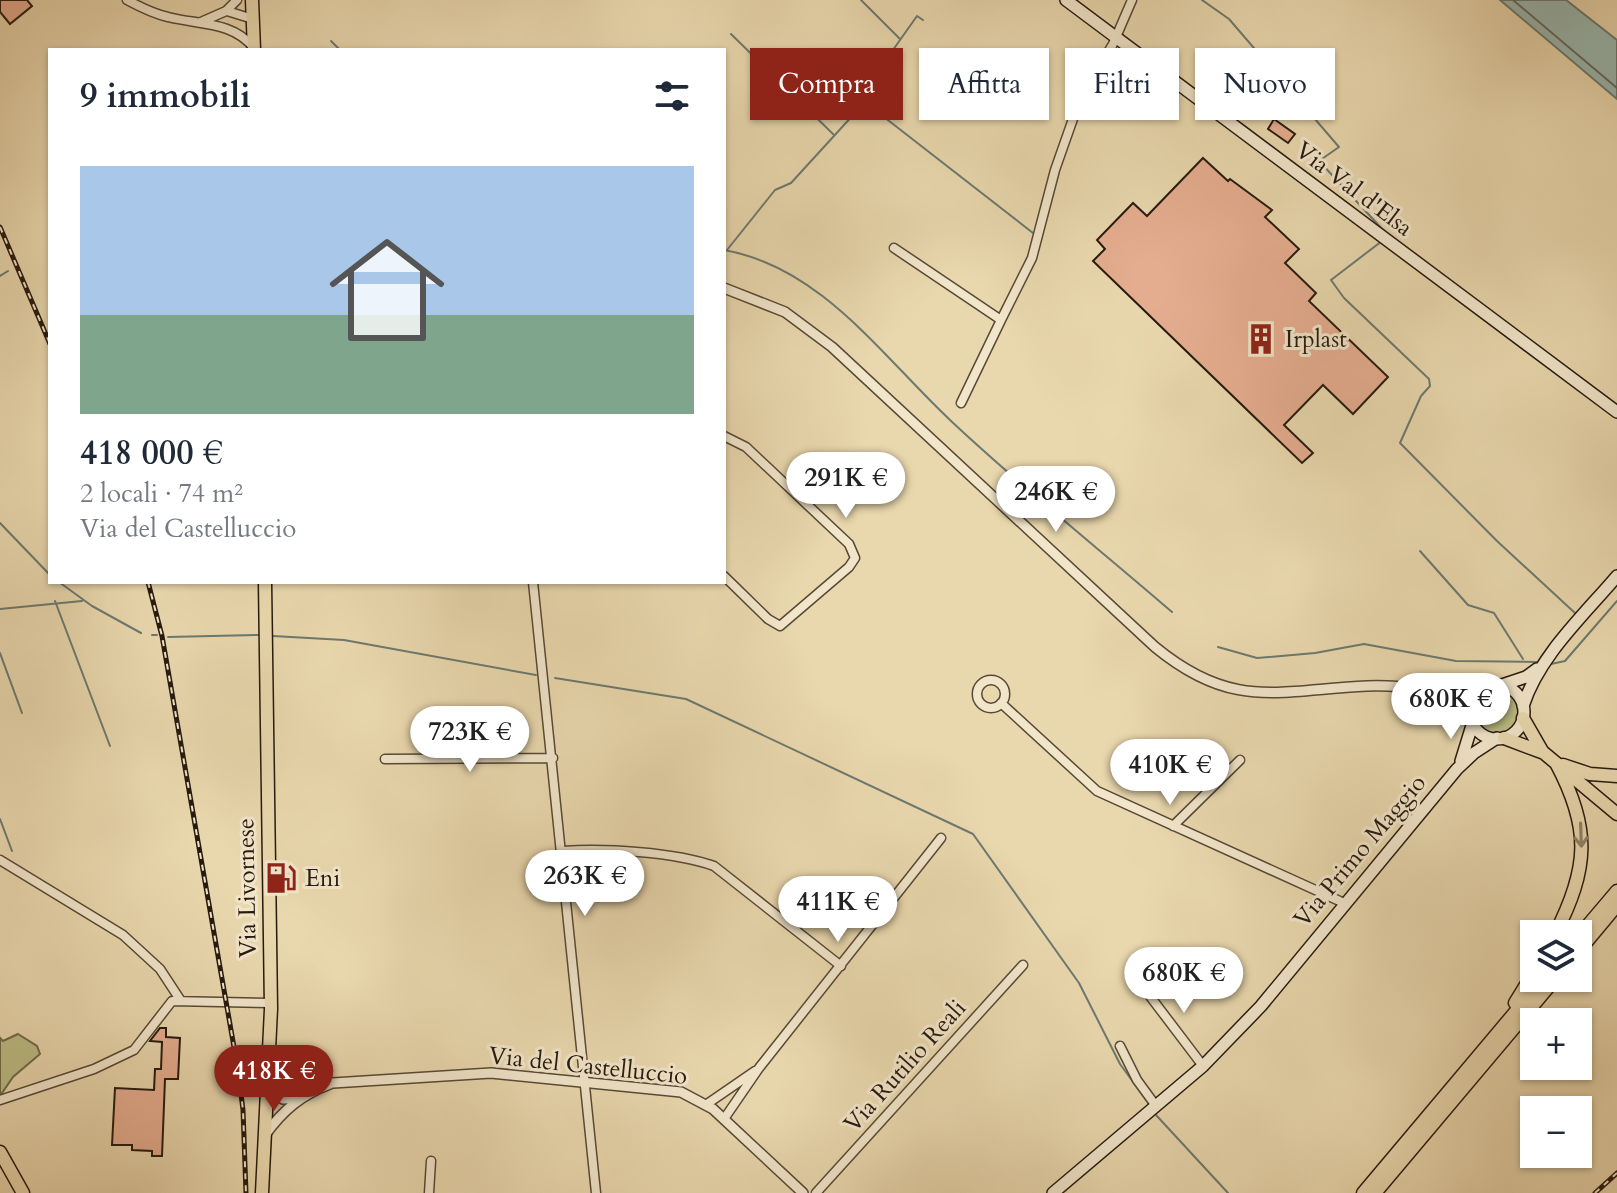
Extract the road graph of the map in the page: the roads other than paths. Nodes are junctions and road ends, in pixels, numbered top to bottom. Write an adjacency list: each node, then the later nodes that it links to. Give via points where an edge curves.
1 (127, 0): 8 (street, via 167,17)
2 (237, 0): 6 (street)
3 (252, 0): 7 (main road)
4 (1066, 0): 10 (main road, Via Val d'Elsa)
5 (1132, 0): 10 (street)
6 (226, 11): 7 (street); 8 (street)
7 (253, 19): 9 (street); 12 (main road)
8 (201, 22): 9 (street)
9 (231, 29): 11 (street)
10 (1116, 38): 15 (street, via 1074,116 1032,258); 17 (main road, Via Val d'Elsa)
11 (253, 48)
12 (254, 48)
13 (894, 248): 15 (street)
14 (726, 289): 25 (street, via 785,312 832,347 1185,669 1223,686 1265,694 1365,686)
15 (1001, 320): 16 (street)
16 (961, 403)
17 (1617, 412)
18 (726, 437): 20 (street, via 746,447 855,553 849,567 780,626)
19 (1617, 576): 23 (main road)
20 (726, 578)
21 (265, 584): 58 (main road, Via Livornese)
22 (533, 584): 32 (street)
23 (1546, 661): 24 (main road, via 1526,677); 28 (main road)
24 (1501, 685): 26 (main road); 28 (main road, via 1515,692)
25 (1427, 690): 26 (street); 29 (street)
26 (1478, 693): 29 (main road)
27 (1001, 703): 39 (street, via 1097,791)
28 (1523, 712): 30 (main road, via 1516,731); 31 (main road)
29 (1472, 718): 30 (main road, via 1482,734); 36 (main road, Via Primo Maggio)
30 (1500, 738): 31 (main road); 36 (main road, Via Primo Maggio)
31 (1544, 753): 35 (main road)
32 (553, 758): 33 (street); 41 (street)
33 (385, 759)
34 (1240, 760): 39 (street)
35 (1556, 763): 37 (main road); 38 (main road); 47 (main road, one-way to 47, via 1573,795 1582,843)
36 (1457, 769): 44 (main road, Via Primo Maggio)
37 (1617, 776)
38 (1617, 814)
39 (1173, 826): 44 (street)
40 (941, 838): 52 (street)
41 (563, 851): 52 (street, via 603,850 714,866); 65 (street)
42 (0, 860): 57 (street, via 123,935 160,969)
43 (1617, 891): 48 (main road)
44 (1344, 903): 62 (main road, Via Primo Maggio, via 1261,1006)
45 (1617, 905): 49 (main road)
46 (1617, 914): 50 (main road)
47 (1562, 920)
48 (1592, 920)
49 (1592, 936)
50 (1592, 940)
51 (1023, 965): 81 (street, Via Rutilio Reali)
52 (841, 966): 63 (street)
53 (1140, 983): 62 (street)
54 (1522, 992): 59 (main road)
55 (1532, 992): 59 (main road)
56 (1544, 992): 84 (main road)
57 (181, 1001): 58 (street); 69 (street, via 166,1006 141,1043 114,1061)
58 (271, 1003): 61 (main road, Via Livornese)
59 (1494, 1038): 83 (main road)
60 (1120, 1046): 71 (street)
61 (270, 1047): 64 (street, via 286,1070); 67 (main road, Via Livornese)
62 (1203, 1066): 71 (main road, Via Primo Maggio)
63 (759, 1068): 70 (street); 72 (street)
64 (300, 1078): 66 (street, Via del Castelluccio); 67 (street, Via del Castelluccio)
65 (583, 1082): 66 (street, Via del Castelluccio, via 491,1073); 70 (street, Via del Castelluccio, via 681,1092); 79 (street)
66 (333, 1083): 68 (street, Via del Castelluccio)
67 (268, 1087): 68 (street, via 283,1099); 73 (main road, Via Livornese)
68 (299, 1098): 73 (street, Via del Castelluccio)
69 (0, 1100)
70 (707, 1104): 72 (street, Via del Castelluccio)
71 (1156, 1106): 82 (main road, Via Primo Maggio)
72 (724, 1119): 80 (street, Via del Castelluccio)
73 (265, 1135): 77 (main road, Via Livornese)
74 (0, 1152): 76 (main road)
75 (431, 1161): 78 (street)
76 (23, 1193)
77 (262, 1193)
78 (429, 1193)
79 (596, 1193)
80 (803, 1193)
81 (816, 1193)
82 (1053, 1193)
83 (1363, 1193)
84 (1375, 1193)

